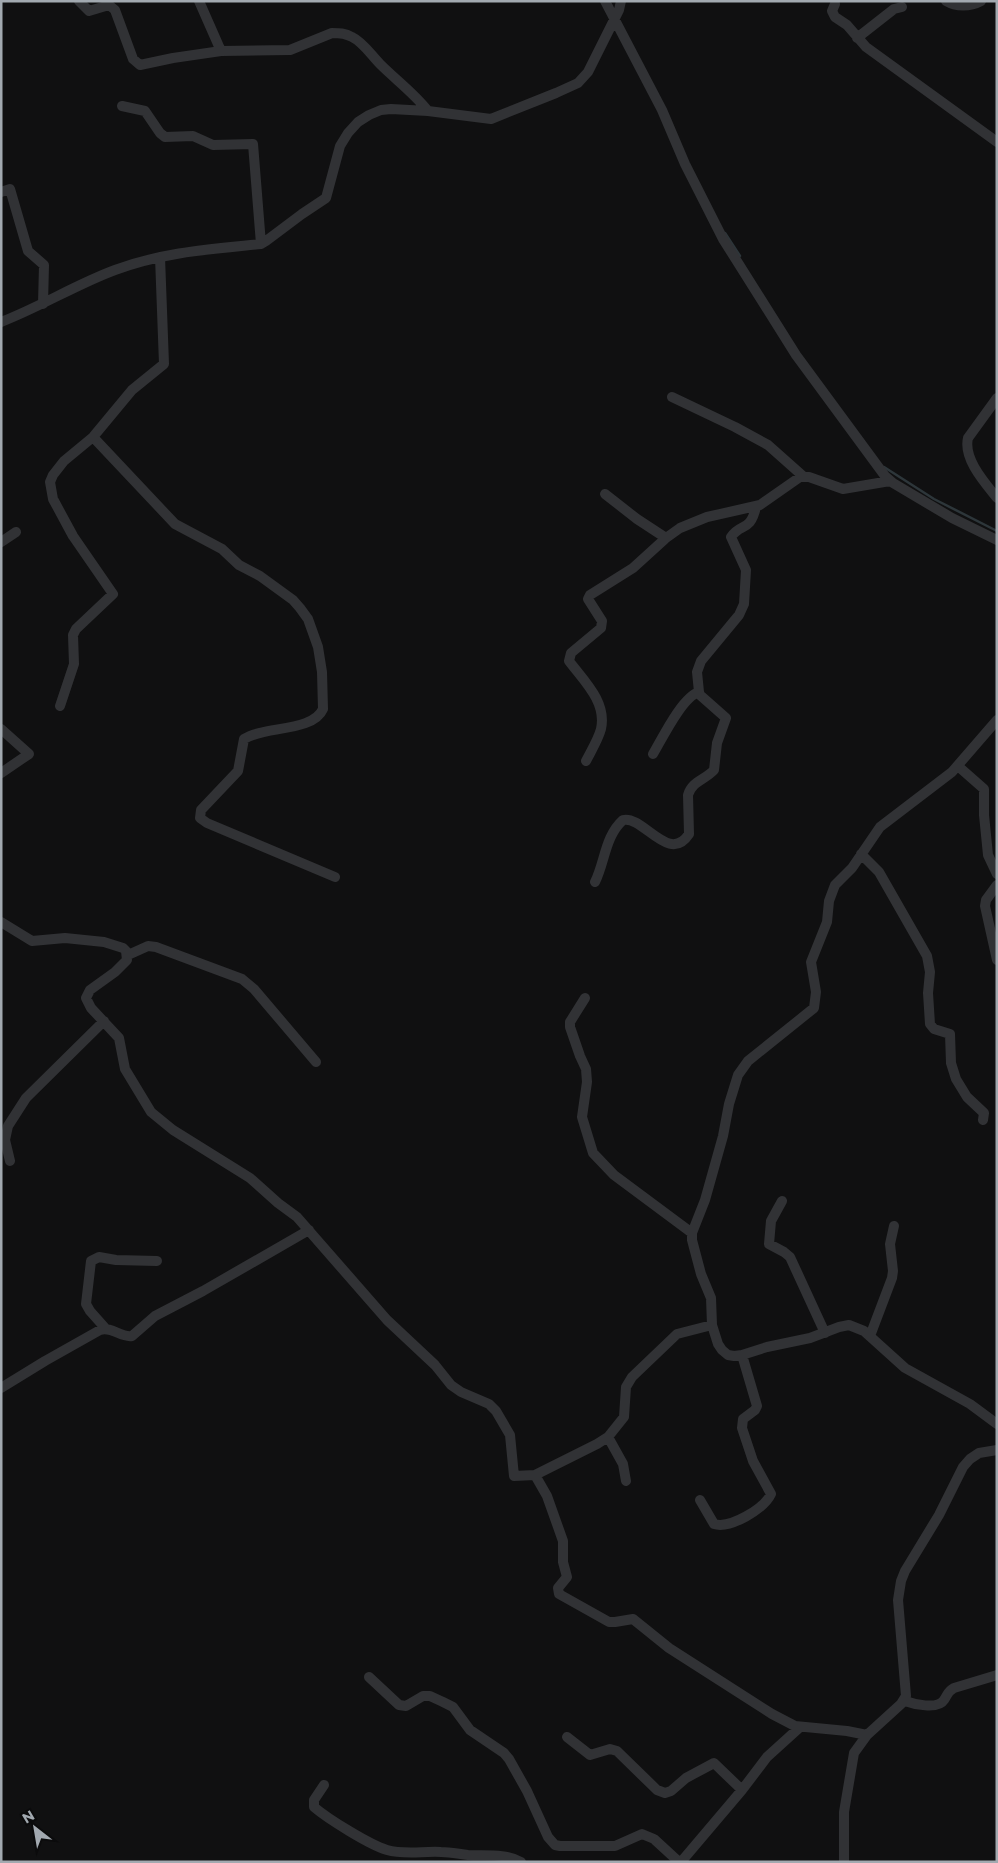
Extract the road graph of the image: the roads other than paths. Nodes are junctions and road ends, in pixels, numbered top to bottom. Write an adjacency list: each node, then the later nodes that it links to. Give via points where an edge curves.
1 (79, 1): 10 (street, via 89,11 112,6 133,59 140,64)
2 (199, 1): 10 (street)
3 (606, 1): 8 (street)
4 (946, 1): 5 (street, via 956,6)
5 (981, 1)
6 (834, 4): 9 (street, via 834,17 847,25)
7 (902, 7): 9 (street, via 894,9)
8 (618, 12): 12 (street, via 588,72 578,83 491,119); 23 (street, via 688,171 724,239 796,355)
9 (857, 38): 13 (street)
10 (221, 51): 12 (street, via 290,50 332,33 340,33 358,41)
11 (122, 106): 15 (street, via 145,110 165,137 193,136 213,145 253,144)
12 (428, 111): 15 (street, via 391,108 358,122 340,146 326,198)
13 (997, 142)
14 (1, 192): 17 (street, via 10,189 28,251 44,265)
15 (261, 244): 16 (street)
16 (160, 257): 17 (street, via 104,274); 21 (street, via 164,364 132,390)
17 (44, 304): 18 (street)
18 (1, 322)
19 (672, 397): 22 (street, via 768,445)
20 (997, 398): 25 (street, via 966,445 976,469)
21 (93, 437): 32 (street, via 58,469 50,482 50,490 73,536 113,594 73,635 74,664); 41 (street, via 175,524 222,549 239,565 260,576 293,600 308,619 318,646 322,672 321,715 289,728 258,732 244,739 238,771 201,810 200,818)
22 (804, 477): 23 (street, via 843,489); 26 (street, via 795,479)
23 (890, 481): 29 (street)
24 (604, 494): 28 (street)
25 (997, 498)
26 (756, 507): 28 (street, via 694,522); 31 (street, via 750,523 731,537 746,570 744,604 739,615 701,661)
27 (16, 532): 30 (street)
28 (666, 538): 36 (street, via 633,568 588,599 602,621 601,628 569,657 569,662 592,692 601,711 601,729)
29 (997, 540)
30 (1, 542)
31 (698, 692): 35 (street, via 676,714); 42 (street, via 726,718 717,743 714,770 695,783 688,795 689,834 680,842 666,842 632,820 623,820 605,849)
32 (60, 706)
33 (997, 720): 37 (street)
34 (1, 729): 38 (street, via 29,754)
35 (653, 754)
36 (586, 761)
37 (959, 766): 39 (street, via 886,822); 40 (street, via 984,789 988,855)
38 (1, 773)
39 (861, 854): 50 (street, via 879,872 927,956 930,1024 934,1030 950,1034 953,1071 967,1097 984,1113); 55 (street, via 831,892 827,922 811,962 816,992 814,1008 748,1061 738,1075 705,1200)
40 (997, 874)
41 (335, 877)
42 (595, 882)
43 (997, 884): 46 (street, via 985,906)
44 (1, 922): 45 (street, via 32,941 65,938 104,942 122,948)
45 (128, 955): 48 (street, via 119,969 87,994 88,1003); 49 (street, via 148,946 156,947 242,979)
46 (997, 960)
47 (585, 998): 55 (street, via 570,1027 586,1069 582,1117 593,1153 614,1175)
48 (104, 1021): 51 (street, via 26,1098 8,1126 5,1140); 54 (street, via 119,1038 125,1069 152,1112 173,1130 250,1178)
49 (316, 1062)
50 (983, 1120)
51 (10, 1161)
52 (782, 1201): 59 (street, via 770,1221 768,1241 790,1257)
53 (894, 1226): 60 (street, via 890,1244 892,1278)
54 (309, 1230): 58 (street, via 155,1316 132,1336); 66 (street, via 387,1320 456,1389 496,1410 510,1435 514,1476)
55 (692, 1233): 57 (street, via 699,1267 711,1298)
56 (157, 1261): 58 (street, via 98,1257 91,1261 86,1304)
57 (712, 1324): 61 (street, via 722,1350 728,1355); 64 (street, via 677,1334 632,1377 626,1387 624,1417)
58 (106, 1329): 62 (street)
59 (825, 1333): 60 (street, via 849,1325); 61 (street)
60 (870, 1336): 63 (street, via 905,1368 970,1404)
61 (742, 1355): 68 (street, via 757,1406 743,1419 742,1428 753,1460 771,1494 748,1515 722,1525 714,1524)
62 (1, 1388)
63 (997, 1424)
64 (608, 1437): 66 (street); 67 (street, via 621,1458)
65 (997, 1450): 71 (street, via 979,1453 963,1467 901,1581 898,1600 907,1692)
66 (535, 1475): 72 (street, via 547,1496 563,1541 567,1577 558,1588 559,1594 609,1622 633,1618 669,1648)
67 (626, 1481)
68 (700, 1500)
69 (997, 1675): 71 (street, via 954,1688 939,1704 922,1706)
70 (369, 1676): 78 (street, via 399,1705 406,1706 423,1696 430,1696 453,1707 470,1730 504,1753 555,1845 615,1846 642,1834 654,1839)
71 (905, 1701): 73 (street)
72 (799, 1728): 73 (street); 76 (street, via 766,1757)
73 (867, 1735): 79 (street, via 857,1746 852,1759 844,1812)
74 (567, 1737): 76 (street, via 590,1755 610,1749 617,1751 657,1790 665,1793 714,1763)
75 (324, 1785): 77 (street, via 314,1800 314,1807 386,1849 491,1855)
76 (742, 1790): 78 (street)
77 (521, 1862)
78 (680, 1862)
79 (844, 1862)

